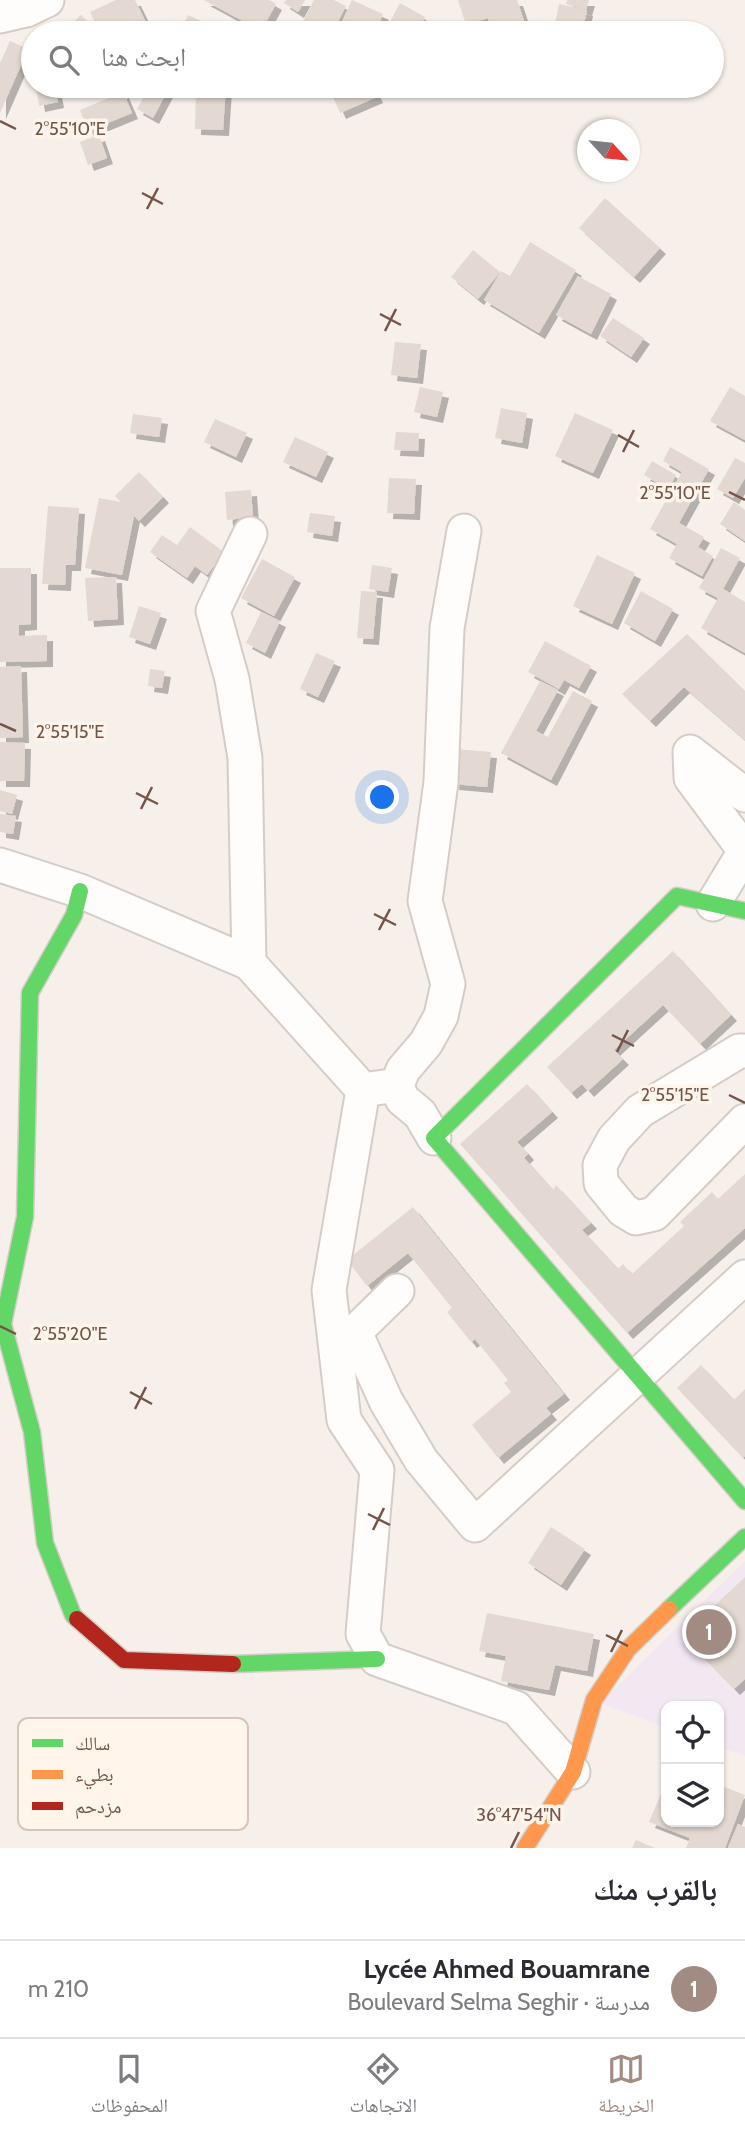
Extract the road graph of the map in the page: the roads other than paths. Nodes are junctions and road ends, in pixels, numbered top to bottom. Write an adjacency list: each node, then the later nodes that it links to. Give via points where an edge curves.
1 (47, 0): 2 (street)
2 (0, 16)
3 (464, 531): 13 (street, via 447,628 441,782 425,901 448,984 441,1016)
4 (250, 534): 11 (street, via 213,611 232,679 245,758)
5 (745, 795): 6 (street, via 690,752 691,778)
6 (745, 851): 9 (street)
7 (0, 865): 8 (street)
8 (80, 891): 11 (street); 22 (street, via 74,915 30,993 25,1217 3,1324 32,1432 45,1543 73,1615 124,1660 223,1664)
9 (713, 904): 10 (street); 16 (street, via 677,896)
10 (745, 911)
11 (249, 962): 14 (street)
12 (745, 1051): 15 (street, via 640,1111 614,1139 600,1165 601,1183 622,1210 636,1218 654,1214)
13 (397, 1085): 14 (street); 16 (street, via 402,1099 420,1114)
14 (363, 1090): 22 (street, via 329,1290 345,1420 377,1470 363,1634)
15 (745, 1121)
16 (434, 1138): 19 (street)
17 (745, 1277): 19 (street)
18 (397, 1291): 19 (street, via 355,1332 386,1401 421,1460 475,1525)
19 (636, 1376): 20 (street)
20 (745, 1501)
21 (745, 1537): 23 (street, via 628,1649 594,1700)
22 (377, 1659): 23 (street, via 516,1708)
23 (573, 1772): 24 (street)
24 (525, 1848)

